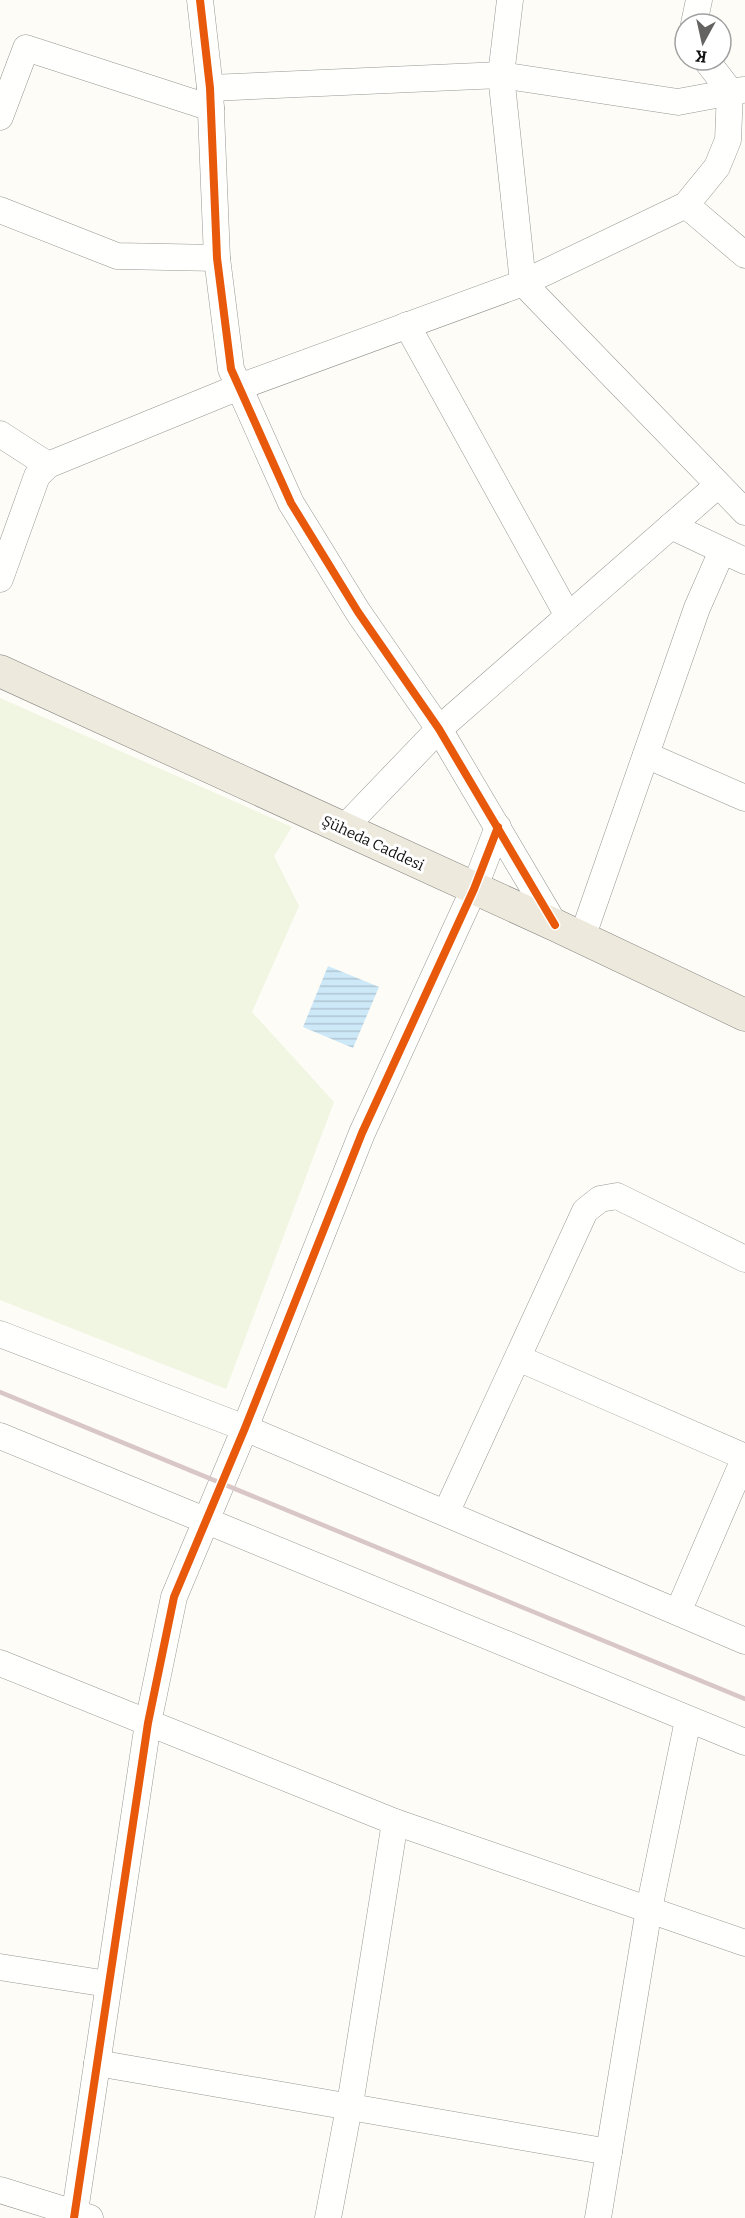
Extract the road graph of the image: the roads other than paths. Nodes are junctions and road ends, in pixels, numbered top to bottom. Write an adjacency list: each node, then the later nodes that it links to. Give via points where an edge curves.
1 (200, 0): 6 (street)
2 (510, 0): 4 (street)
3 (719, 72): 5 (street)
4 (501, 75): 5 (street, via 678,102); 6 (street); 12 (street)
5 (738, 90): 8 (street, via 728,140 717,167)
6 (211, 98): 7 (street, via 26,48); 11 (street)
7 (0, 117)
8 (686, 205): 10 (street); 12 (street)
9 (0, 210): 11 (street, via 117,256)
10 (745, 255)
11 (217, 258): 14 (street, via 231,369)
12 (523, 283): 13 (street); 17 (street)
13 (407, 325): 14 (street); 23 (street)
14 (239, 387): 16 (street); 25 (street, via 291,503 358,612)
15 (0, 434): 16 (street)
16 (48, 465): 22 (street, via 37,476)
17 (718, 485): 18 (street); 19 (street)
18 (745, 511)
19 (671, 526): 20 (street); 23 (street)
20 (722, 550): 21 (street); 26 (street, via 697,608)
21 (745, 561)
22 (0, 579)
23 (568, 616): 25 (street)
24 (0, 671): 29 (main road, Şüheda Caddesi)
25 (439, 729): 28 (street); 29 (street)
26 (646, 755): 27 (street); 31 (street)
27 (745, 798)
28 (498, 827): 30 (street); 31 (street)
29 (343, 829): 30 (main road, Şüheda Caddesi)
30 (474, 889): 31 (main road, Şüheda Caddesi); 36 (street, via 362,1133)
31 (568, 931): 32 (main road, Şüheda Caddesi)
32 (745, 1015)
33 (745, 1259): 35 (street, via 617,1196 600,1199 585,1211)
34 (0, 1334): 36 (street)
35 (518, 1358): 38 (street); 39 (street)
36 (245, 1428): 39 (street); 40 (street)
37 (0, 1436): 40 (street)
38 (745, 1457): 41 (street)
39 (446, 1514): 41 (street)
40 (205, 1520): 44 (street); 45 (street, via 174,1597)
41 (678, 1612): 42 (street)
42 (745, 1641)
43 (0, 1663): 45 (street)
44 (688, 1720): 46 (street); 48 (street)
45 (148, 1723): 47 (street); 51 (street)
46 (745, 1742)
47 (395, 1822): 48 (street); 53 (street)
48 (649, 1909): 49 (street); 54 (street)
49 (745, 1943)
50 (0, 1967): 51 (street)
51 (108, 1984): 52 (street)
52 (97, 2063): 53 (street); 56 (street)
53 (349, 2108): 54 (street); 57 (street)
54 (609, 2152): 58 (street)
55 (0, 2190): 56 (street)
56 (80, 2216)
57 (327, 2218)
58 (598, 2218)

